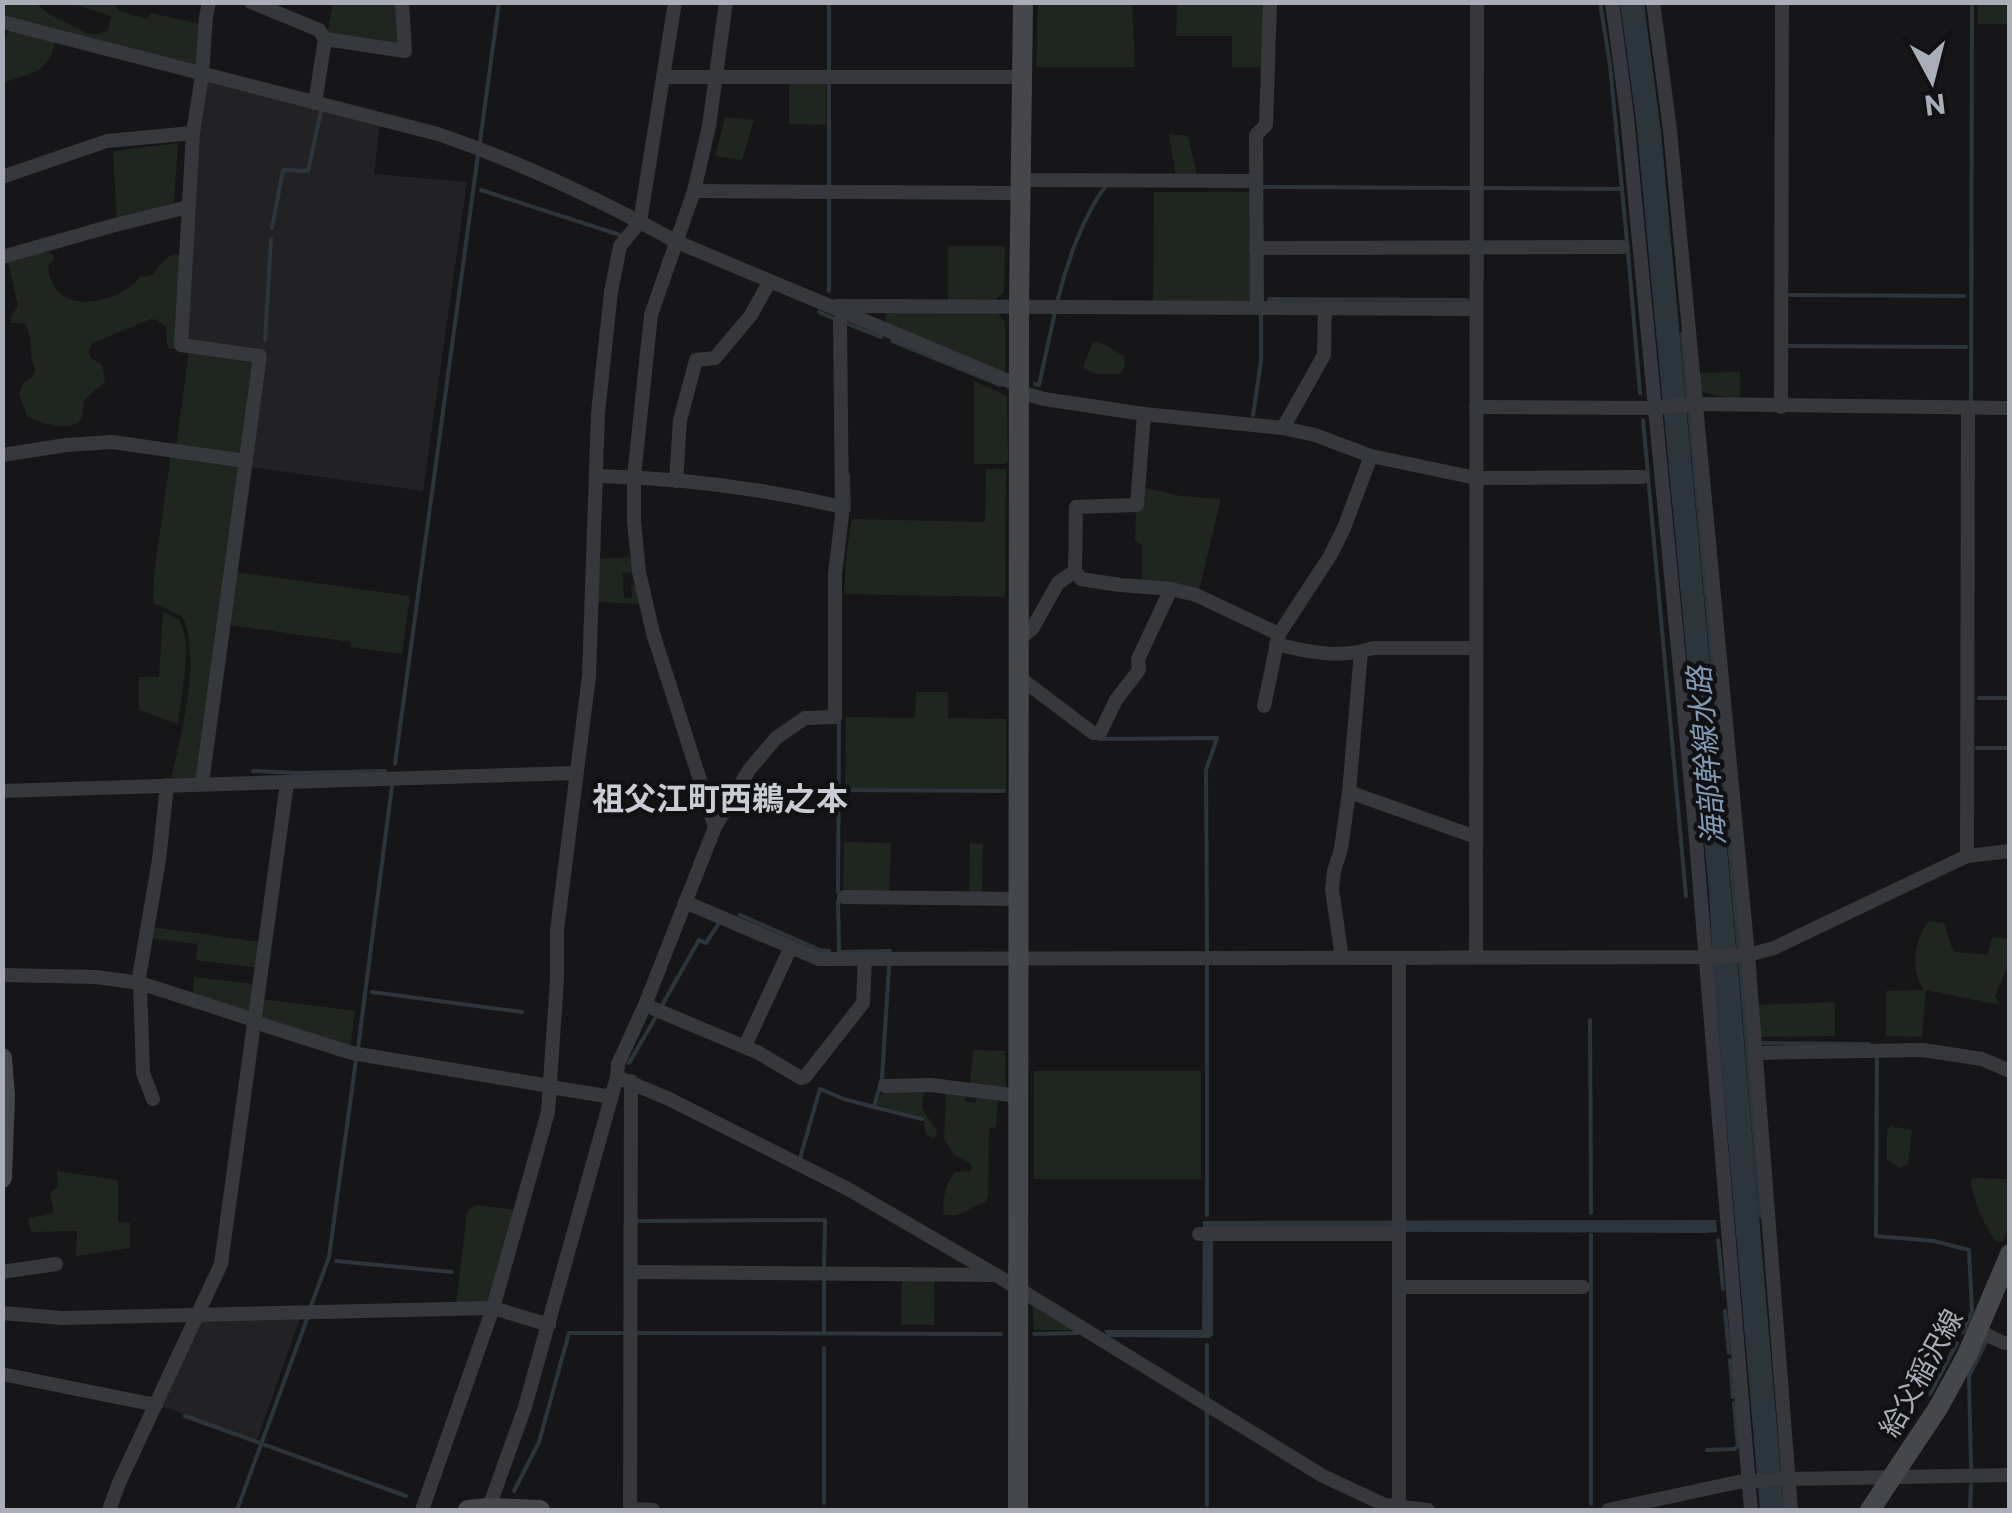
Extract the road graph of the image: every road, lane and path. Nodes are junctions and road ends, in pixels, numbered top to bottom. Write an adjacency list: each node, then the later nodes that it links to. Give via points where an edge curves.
1 (209, 2): 14 (street)
2 (251, 2): 13 (street, via 319,30)
3 (402, 2): 13 (street, via 406,52)
4 (674, 2): 15 (street)
5 (726, 2): 16 (street)
6 (1022, 2): 17 (street)
7 (1270, 2): 21 (street, via 1266,125 1256,135)
8 (1477, 2): 29 (street)
9 (1612, 2): 41 (street)
10 (1654, 2): 38 (street)
11 (1782, 2): 40 (street)
12 (2, 22): 14 (street)
13 (324, 40): 18 (street)
14 (202, 75): 18 (street); 19 (street)
15 (663, 77): 16 (street); 25 (street)
16 (718, 78): 17 (street); 23 (street)
17 (1022, 78): 22 (street)
18 (315, 102): 25 (street, via 483,150)
19 (192, 133): 20 (street, via 108,141); 24 (street)
20 (2, 177)
21 (1256, 181): 22 (street); 28 (street)
22 (1021, 186): 23 (street); 32 (street)
23 (694, 191): 26 (street)
24 (188, 207): 30 (street); 48 (street, via 181,346 260,356)
25 (640, 222): 26 (street); 49 (street, via 620,246 611,292)
26 (676, 242): 31 (street); 50 (street, via 651,315)
27 (1623, 247): 29 (street)
28 (1256, 248): 29 (street); 33 (street)
29 (1476, 248): 35 (street)
30 (2, 257)
31 (770, 281): 36 (street); 53 (street, via 715,358 696,360 680,420)
32 (1019, 306): 33 (street); 36 (street); 37 (street)
33 (1257, 307): 34 (street)
34 (1325, 308): 35 (street); 45 (street, via 1324,355)
35 (1476, 309): 39 (street)
36 (838, 310): 37 (street); 54 (street)
37 (1020, 389): 44 (street, via 1044,399); 57 (street)
38 (1695, 405): 40 (street); 41 (street); 77 (street)
39 (1476, 407): 41 (street); 51 (street)
40 (1781, 407): 42 (street)
41 (1655, 408): 79 (street)
42 (1968, 408): 43 (street); 72 (street)
43 (2010, 408)
44 (1144, 414): 45 (street); 55 (street, via 1137,505 1076,507)
45 (1282, 428): 47 (street)
46 (2, 455): 48 (street, via 112,442)
47 (1371, 456): 51 (street); 58 (street, via 1330,556)
48 (246, 461): 66 (street)
49 (596, 476): 50 (street); 63 (street, via 588,676)
50 (634, 477): 53 (street); 69 (street, via 639,572)
51 (1476, 478): 52 (street); 59 (street)
52 (1642, 478)
53 (676, 481): 54 (street)
54 (842, 507): 69 (street, via 835,717 805,718 776,738)
55 (1074, 571): 56 (street, via 1120,586); 57 (street)
56 (1171, 589): 58 (street, via 1196,595); 61 (street, via 1139,670 1100,733)
57 (1020, 638): 61 (street)
58 (1277, 639): 60 (street, via 1314,654); 62 (street)
59 (1475, 648): 60 (street); 70 (street)
60 (1361, 652): 68 (street)
61 (1020, 678): 74 (street)
62 (1264, 706)
63 (575, 773): 64 (street); 94 (street, via 557,930)
64 (287, 783): 66 (street); 87 (street)
65 (167, 784): 66 (street); 67 (street); 85 (street)
66 (202, 784)
67 (2, 791)
68 (1348, 792): 70 (street); 81 (street, via 1332,889)
69 (715, 827): 75 (street)
70 (1476, 836): 78 (street)
71 (2010, 851): 72 (street)
72 (1967, 856): 77 (street, via 1774,948)
73 (844, 896): 74 (street)
74 (1020, 899): 80 (street)
75 (685, 902): 76 (street); 86 (street)
76 (791, 947): 83 (street, via 819,959); 88 (street)
77 (1745, 954): 79 (street); 89 (street)
78 (1476, 957): 79 (street); 82 (street)
79 (1708, 957): 121 (street)
80 (1020, 958): 81 (street); 83 (street); 95 (street)
81 (1342, 958): 82 (street)
82 (1399, 958): 100 (street)
83 (865, 959): 88 (street, via 863,1003 804,1077)
84 (2, 975): 85 (street)
85 (139, 983): 87 (street); 97 (street, via 143,1073)
86 (645, 1005): 88 (street); 92 (street, via 618,1064)
87 (254, 1021): 94 (street, via 352,1054); 112 (street, via 221,1264)
88 (745, 1046)
89 (1755, 1053): 91 (street, via 1924,1050); 120 (street)
90 (2, 1058): 98 (street)
91 (2010, 1071)
92 (624, 1079): 96 (street); 105 (street); 106 (street, via 848,1188)
93 (885, 1086): 95 (street)
94 (550, 1087): 96 (street); 110 (street)
95 (1019, 1096): 108 (street)
96 (612, 1097): 113 (street)
97 (153, 1099)
98 (3, 1162): 99 (street)
99 (2, 1178)
100 (1399, 1228): 101 (street); 109 (street)
101 (1205, 1234)
102 (2010, 1254): 114 (street, 給父稲沢線)
103 (56, 1264): 104 (street)
104 (2, 1272)
105 (630, 1272): 106 (street); 126 (street)
106 (996, 1275): 108 (street)
107 (1583, 1287): 109 (street)
108 (1018, 1288): 128 (street); 129 (street, via 1324,1476)
109 (1399, 1288): 129 (street)
110 (493, 1308): 112 (street); 113 (street); 123 (street)
111 (2, 1313): 112 (street)
112 (198, 1316): 117 (street)
113 (549, 1325): 124 (street, via 525,1407)
114 (1978, 1331): 115 (street); 119 (street, 給父稲沢線)
115 (2010, 1342)
116 (2, 1374): 117 (street)
117 (156, 1405): 122 (street)
118 (2010, 1475): 119 (street)
119 (1894, 1476): 120 (street); 134 (street, 給父稲沢線)
120 (1786, 1479): 121 (street); 133 (street)
121 (1752, 1481): 131 (street); 132 (street)
122 (109, 1510)
123 (422, 1510)
124 (481, 1510): 125 (street)
125 (540, 1510)
126 (630, 1510): 127 (street)
127 (653, 1510)
128 (1018, 1510)
129 (1395, 1510): 130 (street)
130 (1428, 1510)
131 (1608, 1510)
132 (1752, 1510)
133 (1791, 1510)
134 (1870, 1510)

